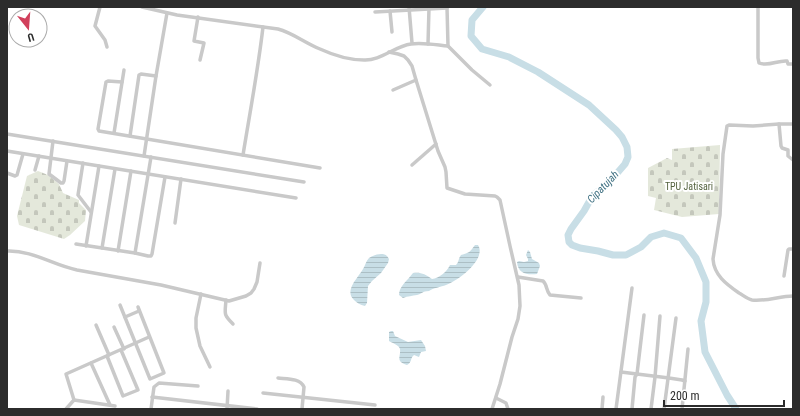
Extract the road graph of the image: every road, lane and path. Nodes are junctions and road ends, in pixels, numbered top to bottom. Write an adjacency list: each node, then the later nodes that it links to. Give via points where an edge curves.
1 (100, 7): 16 (street, via 95,26)
2 (142, 7): 9 (street)
3 (758, 7): 19 (street, via 759,63 787,61 788,64)
4 (429, 8): 5 (street); 6 (street); 14 (street)
5 (447, 8): 15 (street)
6 (409, 9): 7 (street); 13 (street)
7 (390, 11): 8 (street); 12 (street)
8 (375, 12)
9 (167, 13): 10 (street); 21 (street)
10 (198, 17): 11 (street); 18 (street, via 194,41 204,43)
11 (264, 27): 17 (street, via 285,31 319,49 340,56 368,60); 36 (street)
12 (392, 32)
13 (412, 43): 14 (street); 17 (street)
14 (428, 44): 15 (street)
15 (448, 46): 24 (street)
16 (107, 47)
17 (388, 52): 22 (street, via 408,60)
18 (200, 60)
19 (793, 64)
20 (124, 70): 23 (street)
21 (156, 76): 30 (street, via 139,75); 31 (street)
22 (416, 80): 25 (street); 33 (street)
23 (122, 82): 28 (street); 28 (street, via 106,82 98,130)
24 (490, 85)
25 (393, 90)
26 (779, 124): 27 (street); 41 (street, via 781,146 788,150 788,156); 70 (street, via 727,126 720,215 713,259 714,267 722,280 747,298 755,300)
27 (793, 124)
28 (114, 133): 30 (street)
29 (7, 134): 32 (street)
30 (130, 136): 31 (street)
31 (147, 139): 36 (street); 38 (street)
32 (53, 141): 38 (street); 40 (street)
33 (436, 144): 44 (street); 67 (street, via 445,168 447,188 465,194 494,196 500,200)
34 (7, 151): 35 (street)
35 (23, 154): 37 (street); 50 (street, via 16,176)
36 (243, 155): 46 (street)
37 (39, 156): 40 (street); 48 (street)
38 (144, 156): 39 (street)
39 (151, 157): 51 (street); 54 (street)
40 (51, 158): 42 (street); 42 (street, via 49,174 62,183)
41 (793, 160)
42 (67, 161): 43 (street)
43 (83, 163): 45 (street); 56 (street, via 78,195)
44 (412, 165)
45 (99, 166): 47 (street); 56 (street)
46 (320, 168)
47 (115, 169): 49 (street); 60 (street)
48 (35, 170)
49 (132, 171): 51 (street); 63 (street)
50 (7, 173)
51 (148, 174): 52 (street); 64 (street)
52 (165, 177): 53 (street); 64 (street, via 152,255)
53 (181, 179): 55 (street); 57 (street)
54 (304, 182)
55 (296, 198)
56 (91, 212): 59 (street)
57 (175, 224)
58 (76, 244): 59 (street)
59 (86, 246): 60 (street)
60 (102, 248): 63 (street)
61 (793, 249): 66 (street, via 788,250)
62 (7, 251): 69 (street, via 29,253 72,269)
63 (118, 251): 64 (street)
64 (135, 253)
65 (260, 263): 72 (street, via 257,282 251,293 242,298)
66 (784, 276)
67 (518, 277): 71 (street, via 543,280 550,295); 102 (street, via 520,314)
68 (632, 288): 90 (street)
69 (201, 294): 72 (street); 89 (street, via 196,328 200,346)
70 (793, 296)
71 (581, 298)
72 (226, 300): 80 (street, via 225,315)
73 (120, 305): 78 (street)
74 (138, 307): 75 (street)
75 (139, 312): 78 (street); 83 (street)
76 (644, 314): 91 (street)
77 (660, 316): 92 (street)
78 (125, 318): 84 (street)
79 (676, 318): 94 (street)
80 (233, 324)
81 (96, 325): 87 (street)
82 (114, 327): 85 (street)
83 (150, 337): 84 (street); 84 (street, via 164,373 150,379)
84 (135, 344): 85 (street)
85 (122, 349): 87 (street); 87 (street, via 138,390 124,396)
86 (688, 349): 95 (street)
87 (108, 356): 88 (street)
88 (91, 363): 103 (street, via 66,374); 104 (street)
89 (210, 367)
90 (621, 372): 91 (street); 115 (street)
91 (637, 374): 92 (street); 116 (street)
92 (655, 377): 94 (street); 117 (street)
93 (278, 378): 100 (street, via 303,384)
94 (668, 378): 95 (street); 118 (street)
95 (685, 381): 119 (street)
96 (198, 386): 99 (street, via 159,383 154,387)
97 (228, 391): 107 (street)
98 (263, 393): 100 (street)
99 (152, 397): 107 (street); 109 (street)
100 (303, 397): 105 (street); 111 (street)
101 (604, 397): 114 (street)
102 (496, 398): 112 (street); 113 (street, via 506,402)
103 (74, 400): 104 (street); 108 (street)
104 (110, 405): 106 (street)
105 (375, 405)
106 (115, 406)
107 (227, 407): 110 (street)
108 (66, 409)
109 (151, 409)
110 (257, 409)
111 (302, 409)
112 (492, 409)
113 (508, 409)
114 (602, 409)
115 (616, 409)
116 (632, 409)
117 (651, 409)
118 (664, 409)
119 (682, 409)

